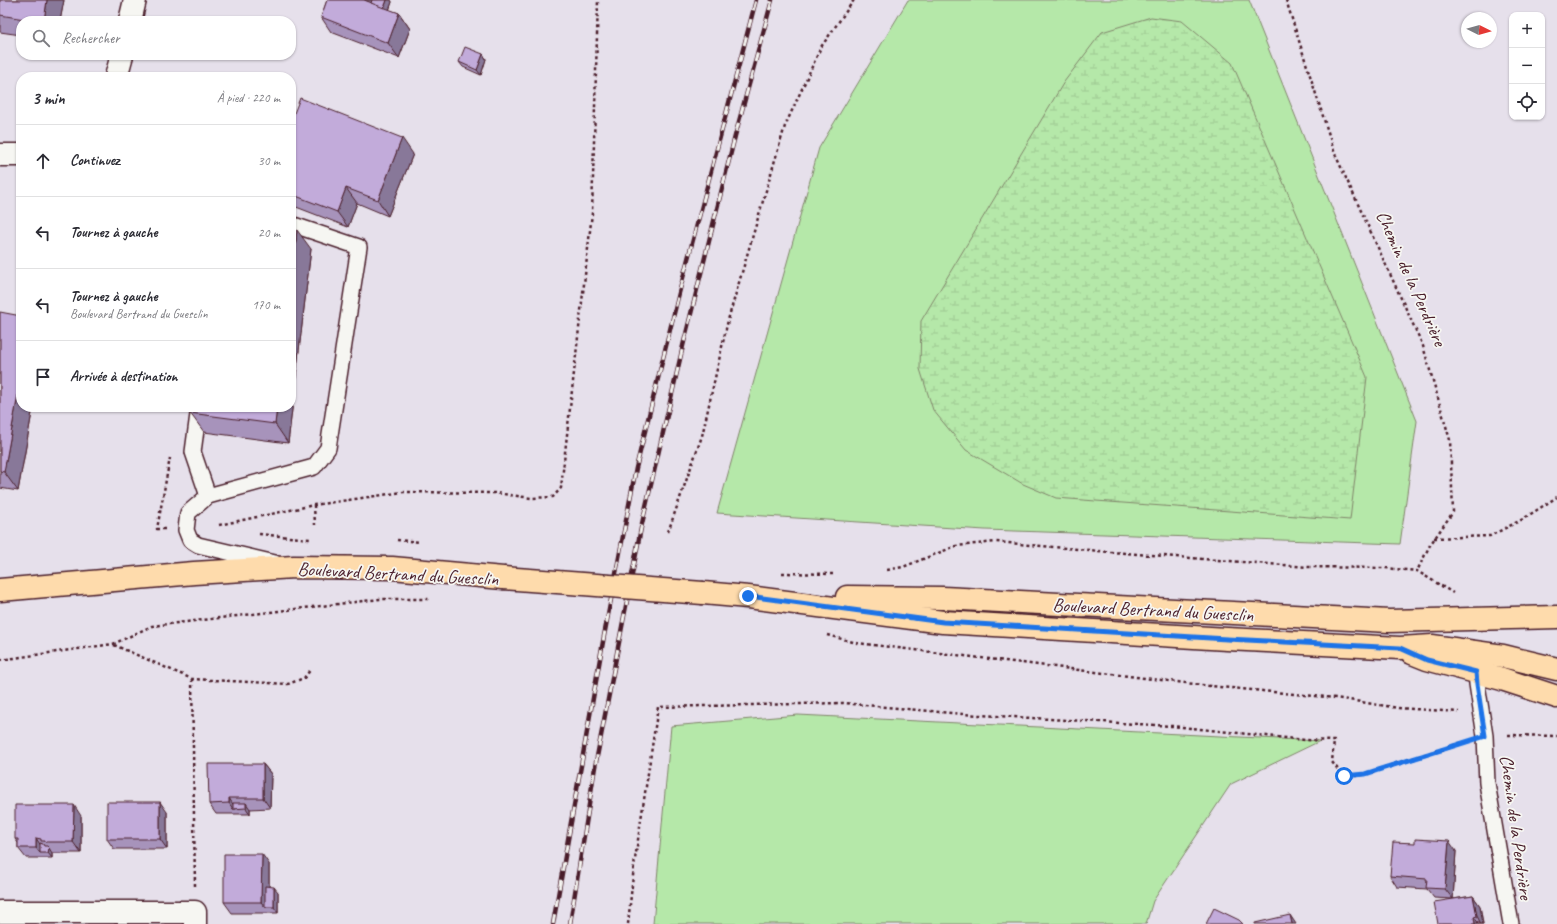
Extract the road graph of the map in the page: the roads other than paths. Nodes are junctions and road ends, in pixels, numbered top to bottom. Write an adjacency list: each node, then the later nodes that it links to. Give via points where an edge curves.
1 (135, 0): 2 (street)
2 (131, 16)
3 (121, 60): 4 (street)
4 (117, 72)
5 (0, 155): 6 (street)
6 (16, 155)
7 (296, 226): 9 (lane, via 359,247 328,448 314,467)
8 (198, 412): 9 (lane, via 193,452)
9 (208, 496): 10 (lane, via 188,513 186,530 190,540 198,545)
10 (294, 567): 11 (main road, Boulevard Bertrand du Guesclin, via 187,573); 12 (main road, Boulevard Bertrand du Guesclin, bridge, via 392,568)
11 (0, 590)
12 (748, 596): 13 (main road, Boulevard Bertrand du Guesclin, via 943,598 1389,621); 14 (main road, Boulevard Bertrand du Guesclin, via 943,622)
13 (1557, 617)
14 (1400, 648): 15 (main road, Boulevard Bertrand du Guesclin, via 1432,646 1503,656); 16 (main road, Boulevard Bertrand du Guesclin, via 1427,660)
15 (1557, 669)
16 (1476, 672): 17 (main road, Boulevard Bertrand du Guesclin); 20 (lane, Chemin de la Perdrière, via 1485,736 1487,783)
17 (1557, 697)
18 (0, 912): 19 (street)
19 (195, 918)
20 (1511, 924)

